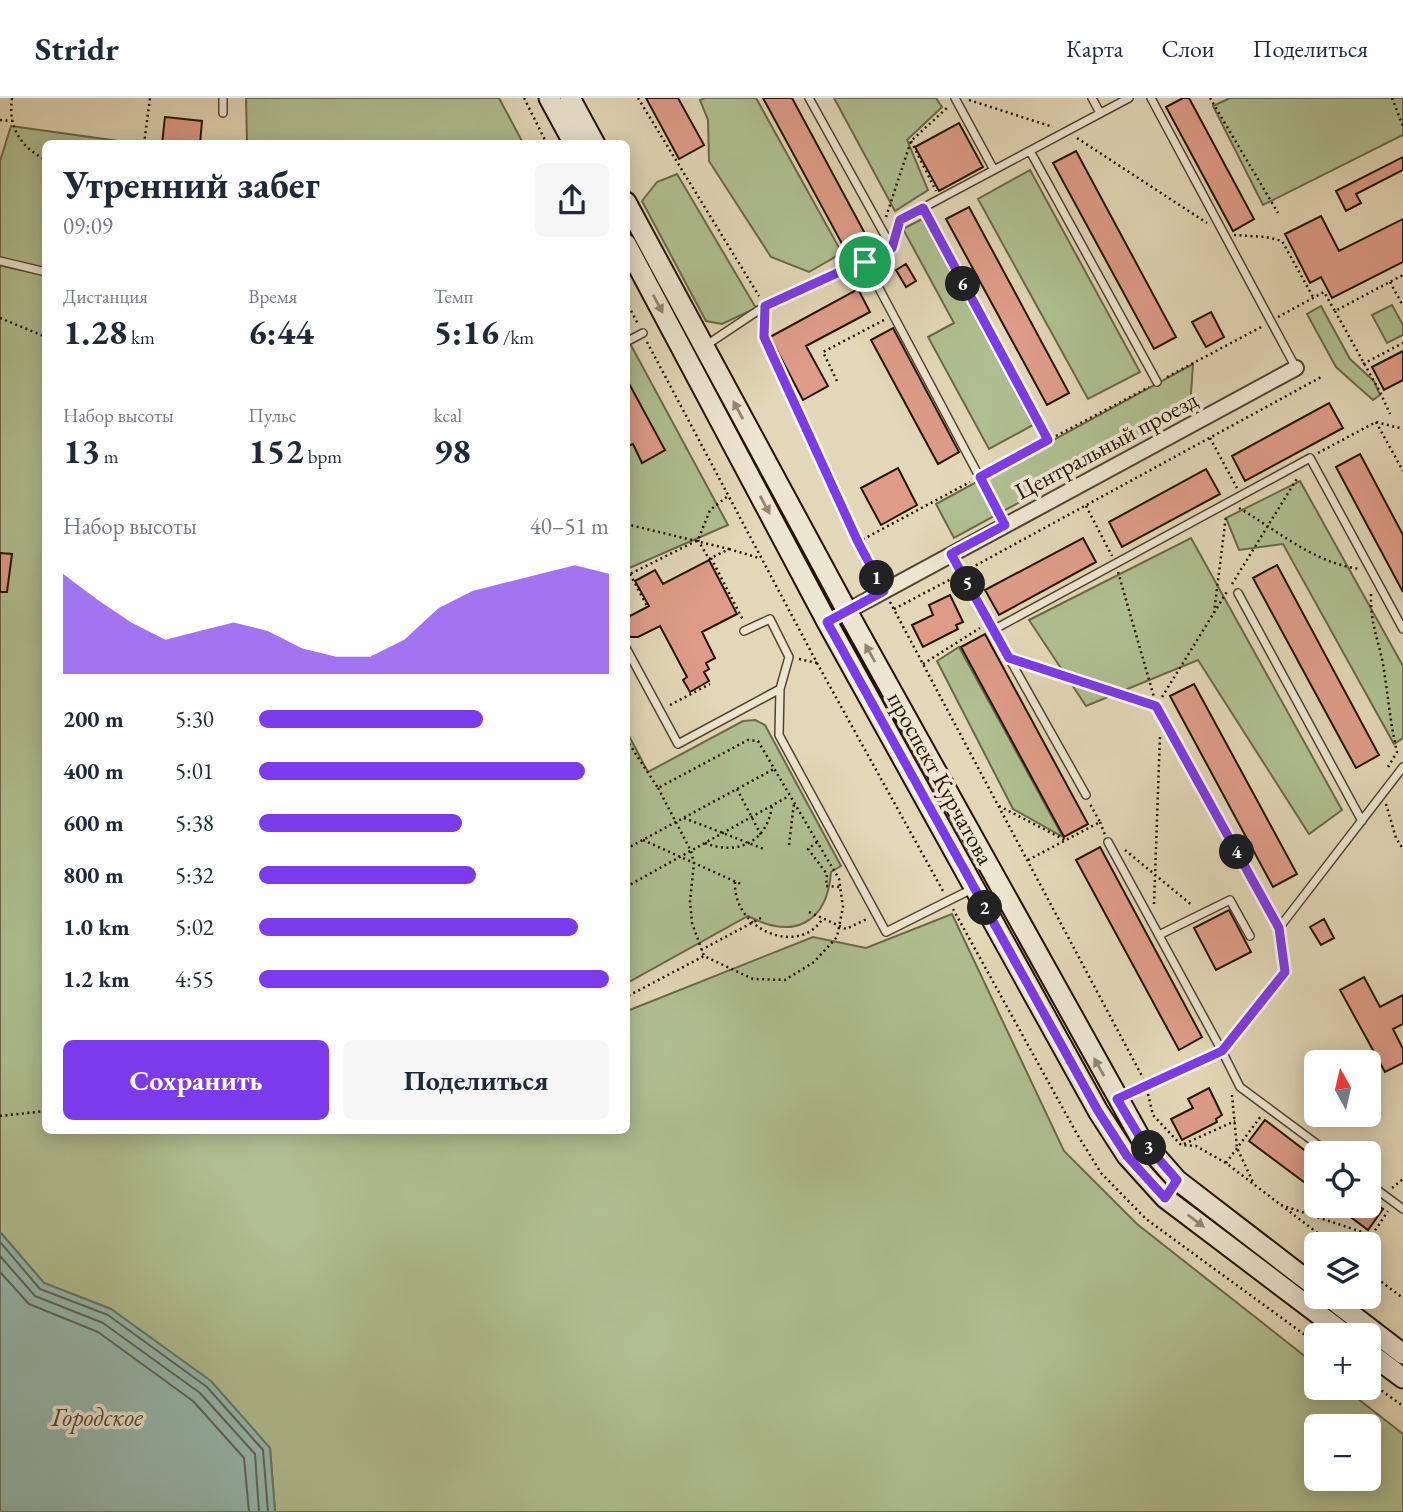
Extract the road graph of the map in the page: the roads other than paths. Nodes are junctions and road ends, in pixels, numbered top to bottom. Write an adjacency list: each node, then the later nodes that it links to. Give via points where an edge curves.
1 (223, 98): 9 (lane)
2 (550, 98): 11 (main road)
3 (570, 98): 12 (main road)
4 (809, 98): 17 (lane)
5 (1092, 98): 10 (lane)
6 (1129, 98): 10 (lane)
7 (1151, 98): 25 (lane)
8 (956, 99): 14 (lane)
9 (223, 113)
10 (1100, 113): 13 (lane)
11 (571, 140)
12 (593, 140)
13 (1030, 151): 14 (lane); 26 (lane)
14 (994, 170): 15 (lane)
15 (923, 208): 17 (lane, via 900,220); 27 (lane)
16 (630, 209): 24 (main road, проспект Курчатова)
17 (892, 248): 20 (lane)
18 (630, 252): 32 (main road, проспект Курчатова, one-way to 32)
19 (0, 261): 21 (lane)
20 (865, 262): 24 (lane, via 765,306); 28 (lane)
21 (42, 271)
22 (643, 333): 23 (lane)
23 (630, 340)
24 (705, 346): 31 (main road, проспект Курчатова, one-way to 24)
25 (1296, 368): 28 (street, Центральный проезд)
26 (1157, 382)
27 (1048, 440)
28 (1005, 525): 29 (street, Центральный проезд)
29 (951, 554): 31 (street, Центральный проезд); 33 (lane)
30 (1238, 593): 41 (lane)
31 (847, 611): 32 (street, Центральный проезд); 48 (main road, проспект Курчатова, one-way to 31)
32 (827, 622): 43 (main road, проспект Курчатова)
33 (991, 626): 34 (lane, via 1310,458); 40 (lane)
34 (1403, 629)
35 (746, 630): 37 (lane, via 770,619 789,657)
36 (630, 655): 37 (lane, via 677,744)
37 (780, 689): 43 (lane, via 779,735 886,933)
38 (1156, 706): 44 (lane)
39 (1403, 767): 41 (lane)
40 (1086, 795)
41 (1362, 821): 44 (lane)
42 (1110, 840): 45 (lane)
43 (974, 888): 52 (main road, проспект Курчатова, via 1098,1111 1127,1156)
44 (1279, 928): 47 (lane, via 1285,972)
45 (1160, 935): 46 (lane, via 1230,900); 47 (lane)
46 (1250, 936)
47 (1222, 1051): 48 (lane); 49 (lane, via 1240,1087)
48 (1117, 1099): 50 (main road, проспект Курчатова, via 1141,1139)
49 (1313, 1141)
50 (1177, 1180): 52 (main road); 54 (main road, проспект Курчатова)
51 (1381, 1193): 53 (lane)
52 (1165, 1198): 56 (main road, проспект Курчатова, one-way to 56)
53 (1403, 1209)
54 (1304, 1278)
55 (1345, 1309): 57 (main road)
56 (1330, 1323)
57 (1403, 1353)
58 (1381, 1362): 59 (main road)
59 (1403, 1378)

